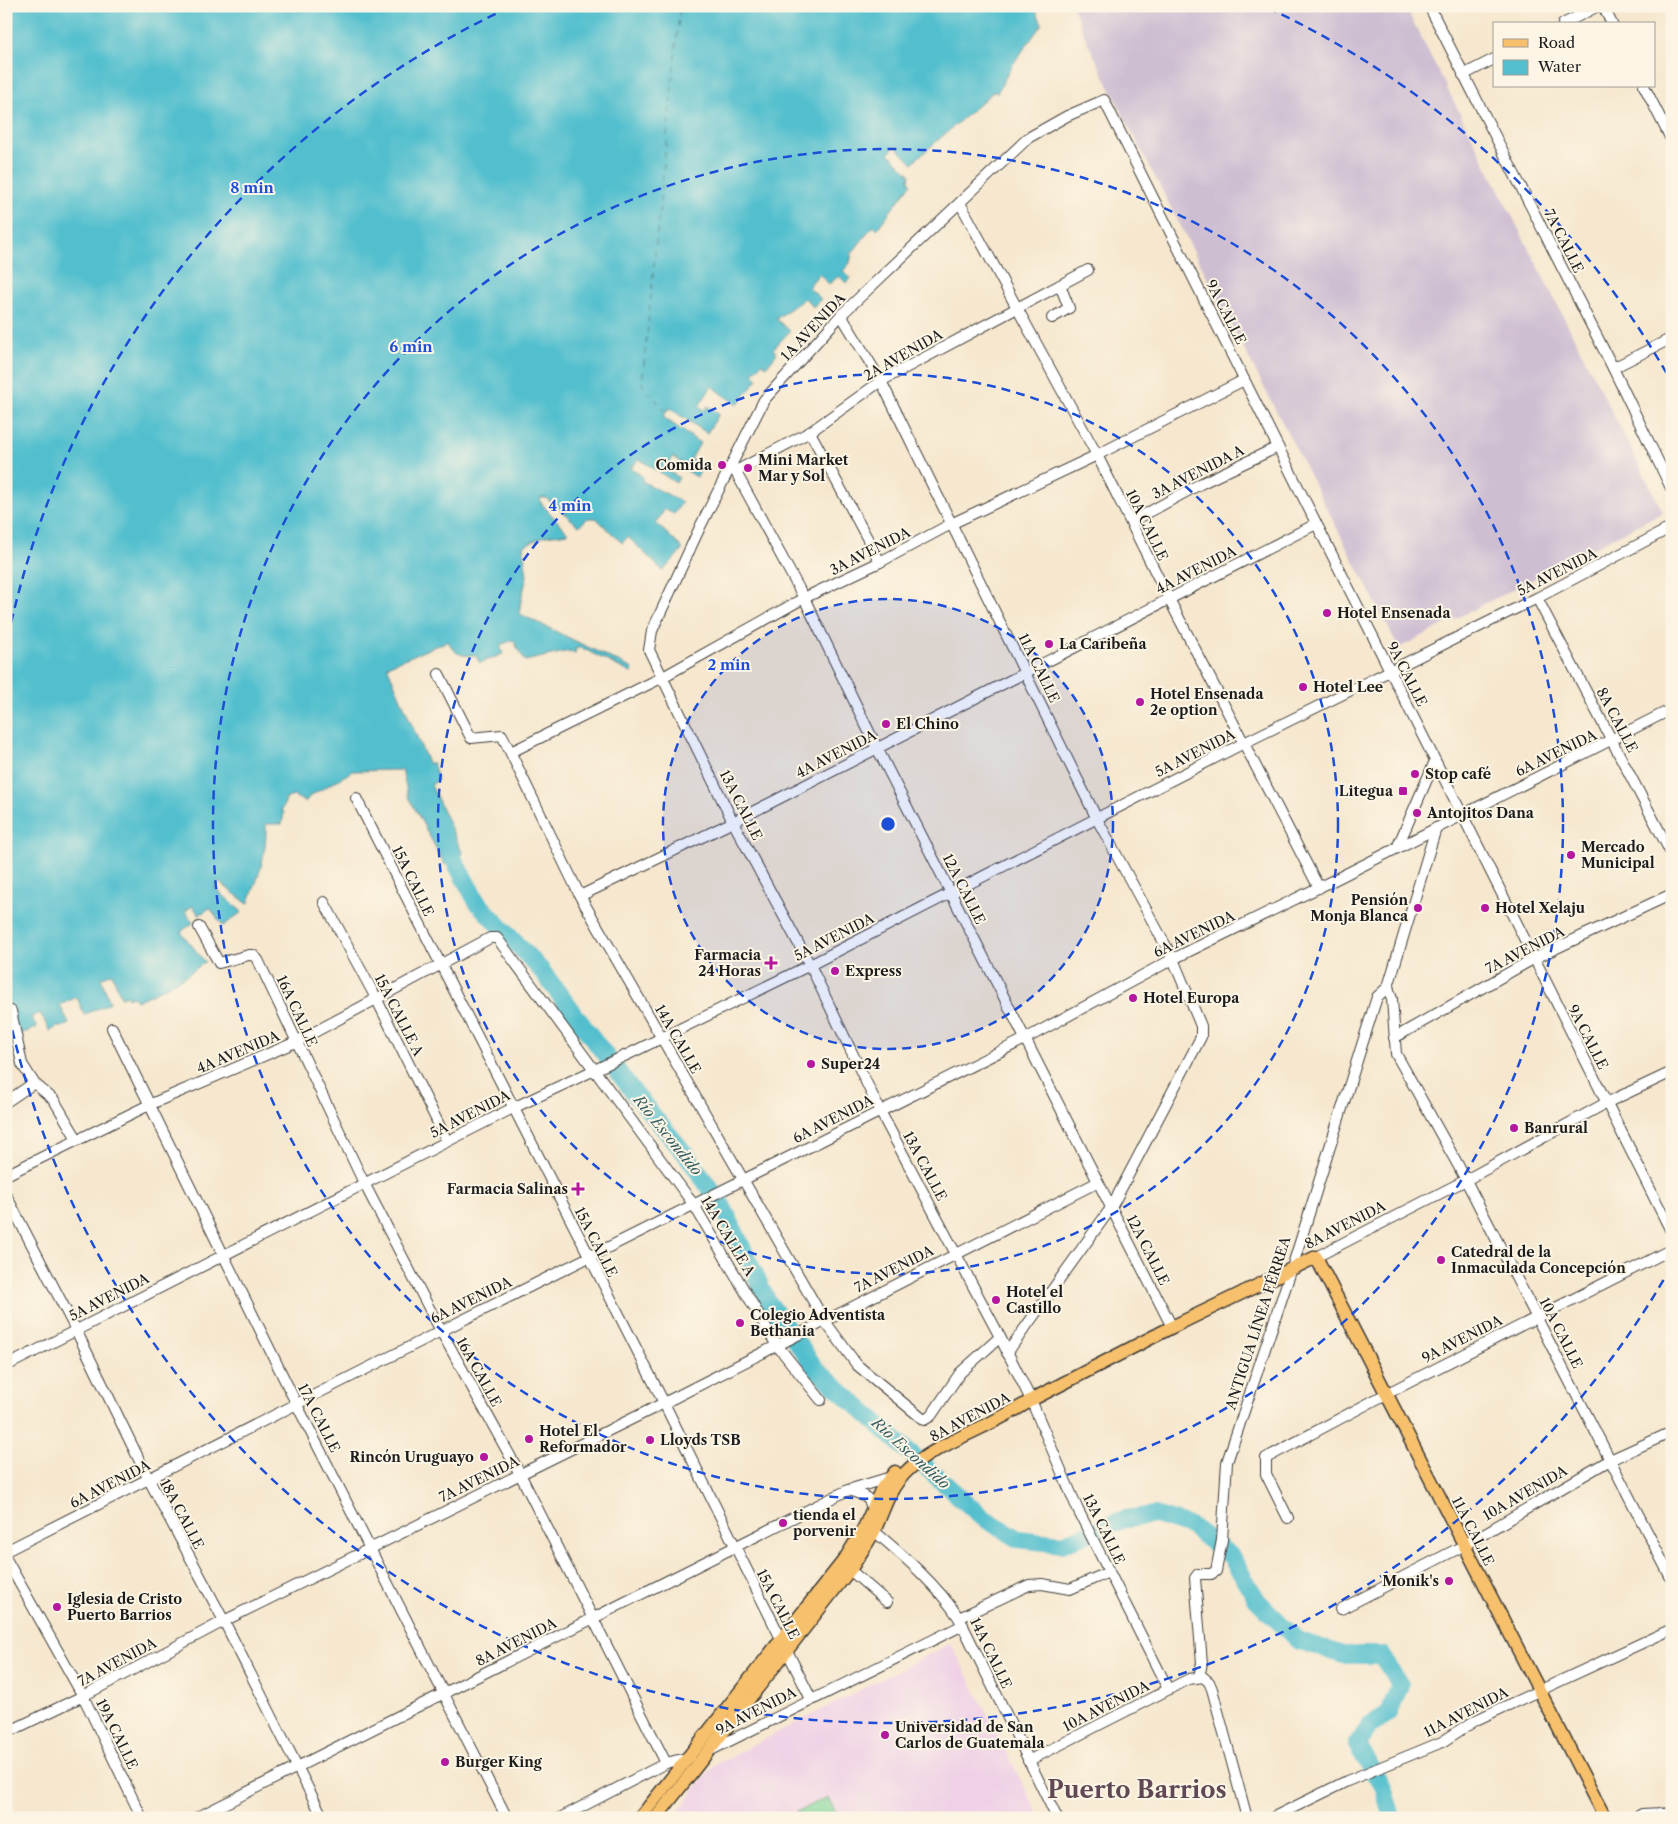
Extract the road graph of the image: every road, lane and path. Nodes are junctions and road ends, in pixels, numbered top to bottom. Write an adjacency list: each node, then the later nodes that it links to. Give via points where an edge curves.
1 (1429, 6): 7 (street, 7A CALLE)
2 (1598, 6): 4 (street)
3 (1603, 6): 5 (street)
4 (1567, 22)
5 (1611, 22)
6 (1493, 60): 7 (street)
7 (1463, 75): 18 (street, 7A CALLE)
8 (1645, 88): 10 (street)
9 (1104, 100): 11 (street, 1A AVENIDA, via 1028,138); 19 (street, 9A CALLE)
10 (1672, 141)
11 (960, 203): 14 (street, 10A CALLE); 15 (street, 1A AVENIDA)
12 (1088, 270): 13 (street, 2A AVENIDA)
13 (1060, 285): 14 (street, 2A AVENIDA); 16 (street, via 1069,308)
14 (1016, 308): 20 (street, 2A AVENIDA); 23 (street, 10A CALLE)
15 (841, 316): 20 (street, 11A CALLE); 24 (street, 1A AVENIDA, via 764,400)
16 (1052, 318)
17 (1672, 338): 18 (street)
18 (1613, 368): 25 (street, 7A CALLE)
19 (1244, 380): 22 (street, 9A CALLE); 23 (street, 3A AVENIDA)
20 (881, 381): 21 (street, 2A AVENIDA); 27 (street, 11A CALLE)
21 (810, 432): 24 (street, 2A AVENIDA); 30 (street)
22 (1278, 447): 26 (street, 3A AVENIDA A); 28 (street, 9A CALLE)
23 (1097, 455): 26 (street, 10A CALLE); 27 (street, 3A AVENIDA)
24 (734, 468): 31 (street, 12A CALLE); 34 (street, 1A AVENIDA, via 701,525 652,631 649,650)
25 (1672, 490)
26 (1131, 522): 33 (street, 10A CALLE)
27 (951, 524): 30 (street, 3A AVENIDA); 36 (street, 11A CALLE)
28 (1316, 524): 33 (street, 4A AVENIDA); 35 (street, 9A CALLE)
29 (1672, 527): 32 (street, 5A AVENIDA)
30 (880, 562): 31 (street, 3A AVENIDA)
31 (804, 598): 38 (street, 3A AVENIDA); 42 (street, 12A CALLE)
32 (1537, 598): 35 (street, 5A AVENIDA); 40 (street, 8A CALLE)
33 (1169, 599): 36 (street, 4A AVENIDA); 41 (street, 10A CALLE)
34 (652, 658): 38 (street, 13A CALLE)
35 (1390, 670): 41 (street, 5A AVENIDA); 44 (street, 9A CALLE)
36 (1024, 673): 42 (street, 4A AVENIDA); 47 (street, 11A CALLE)
37 (439, 674): 43 (street, 14A CALLE, via 471,738 502,734)
38 (661, 678): 43 (street, 3A AVENIDA); 48 (street, 13A CALLE)
39 (1672, 709): 40 (street, 6A AVENIDA)
40 (1612, 740): 46 (street, 6A AVENIDA); 51 (street, 8A CALLE)
41 (1244, 743): 47 (street, 5A AVENIDA); 52 (street, 10A CALLE)
42 (877, 748): 48 (street, 4A AVENIDA); 53 (street, 12A CALLE)
43 (511, 752): 55 (street, 14A CALLE)
44 (1435, 761): 46 (street, 9A CALLE); 50 (street)
45 (356, 798): 61 (street, 15A CALLE)
46 (1462, 815): 49 (street, 6A AVENIDA); 60 (street, 9A CALLE)
47 (1097, 819): 53 (street, 5A AVENIDA); 59 (street, 11A CALLE)
48 (734, 822): 55 (street, 4A AVENIDA); 62 (street, 13A CALLE)
49 (1436, 828): 50 (street, 6A AVENIDA); 63 (street, ANTIGUA LÍNEA FÉRREA)
50 (1397, 848): 52 (street, 6A AVENIDA)
51 (1672, 855)
52 (1319, 888): 59 (street, 6A AVENIDA)
53 (950, 892): 62 (street, 5A AVENIDA); 69 (street, 12A CALLE)
54 (1672, 894): 60 (street, 7A AVENIDA)
55 (580, 896): 67 (street, 14A CALLE)
56 (324, 902): 64 (street, 15A CALLE A)
57 (199, 927): 70 (street, 16A CALLE, via 219,963 249,955 258,960)
58 (502, 943): 61 (street, 4A AVENIDA, via 490,938); 71 (street, 14A CALLE A)
59 (1173, 959): 69 (street, 6A AVENIDA); 88 (street, 11A CALLE, via 1199,1020 1200,1037)
60 (1533, 959): 68 (street, 7A AVENIDA); 75 (street, 9A CALLE)
61 (439, 964): 64 (street, 4A AVENIDA); 77 (street, 15A CALLE)
62 (810, 965): 67 (street, 5A AVENIDA); 78 (street, 13A CALLE)
63 (1388, 987): 68 (street, 10A CALLE, via 1392,999); 95 (street, ANTIGUA LÍNEA FÉRREA, via 1377,997)
64 (376, 998): 70 (street, 4A AVENIDA); 80 (street, 15A CALLE A)
65 (11, 1011): 73 (street, via 19,1057)
66 (112, 1028): 76 (street, 17A CALLE)
67 (661, 1037): 71 (street, 5A AVENIDA); 83 (street, 14A CALLE)
68 (1394, 1038): 82 (street, 10A CALLE, via 1396,1054)
69 (1025, 1039): 78 (street, 6A AVENIDA); 84 (street, 12A CALLE)
70 (296, 1042): 76 (street, 4A AVENIDA); 85 (street, 16A CALLE)
71 (598, 1068): 77 (street, 5A AVENIDA); 87 (street, 14A CALLE A)
72 (1672, 1072): 75 (street, 8A AVENIDA)
73 (34, 1083): 74 (street); 79 (street, via 54,1100)
74 (6, 1102)
75 (1606, 1103): 82 (street, 8A AVENIDA); 89 (street, 9A CALLE)
76 (151, 1104): 79 (street, 4A AVENIDA); 92 (street, 17A CALLE)
77 (512, 1108): 80 (street, 5A AVENIDA); 94 (street, 15A CALLE)
78 (880, 1111): 83 (street, 6A AVENIDA); 91 (street, 13A CALLE)
79 (77, 1139): 81 (street, 4A AVENIDA)
80 (447, 1141): 85 (street, 5A AVENIDA)
81 (6, 1175)
82 (1466, 1180): 93 (street, 8A AVENIDA); 96 (street, 10A CALLE)
83 (738, 1182): 87 (street, 6A AVENIDA); 97 (street, 14A CALLE, via 787,1254)
84 (1098, 1182): 88 (street, 12A CALLE); 91 (street, 7A AVENIDA)
85 (364, 1183): 92 (street, 5A AVENIDA); 100 (street, 16A CALLE)
86 (6, 1195): 99 (street, 18A CALLE)
87 (695, 1204): 94 (street, 6A AVENIDA); 102 (street, 14A CALLE A)
88 (1111, 1208): 98 (street, 12A CALLE); 103 (street)
89 (1672, 1233)
90 (1672, 1249): 96 (street, 9A AVENIDA)
91 (956, 1252): 97 (street, 7A AVENIDA); 101 (street, 13A CALLE)
92 (222, 1254): 99 (street, 5A AVENIDA); 109 (street, 17A CALLE)
93 (1316, 1257): 95 (main road, 8A AVENIDA); 105 (main road, 11A CALLE)
94 (588, 1258): 100 (street, 6A AVENIDA); 108 (street, 15A CALLE)
95 (1291, 1271): 98 (main road, 8A AVENIDA); 135 (street, ANTIGUA LÍNEA FÉRREA, via 1227,1462 1222,1540 1216,1571 1198,1574 1195,1578 1202,1663)
96 (1537, 1316): 105 (street, 9A AVENIDA); 111 (street, 10A CALLE)
97 (824, 1320): 101 (street, 14A CALLE, via 858,1365 921,1419 931,1416 960,1373); 102 (street, 7A AVENIDA)
98 (1172, 1327): 107 (main road, 8A AVENIDA)
99 (76, 1330): 104 (street, 5A AVENIDA); 115 (street, 18A CALLE)
100 (441, 1331): 109 (street, 6A AVENIDA); 113 (street, 16A CALLE)
101 (1000, 1337): 103 (street, 13A CALLE)
102 (780, 1342): 106 (street, 14A CALLE A); 108 (street, 7A AVENIDA)
103 (1007, 1353): 107 (street, 13A CALLE)
104 (6, 1366)
105 (1386, 1394): 118 (street, 9A AVENIDA, via 1266,1458 1266,1474); 120 (main road, 11A CALLE)
106 (821, 1400)
107 (1031, 1400): 112 (main road, 8A AVENIDA, via 1015,1412 938,1447); 125 (street, 13A CALLE, via 1078,1510)
108 (664, 1402): 113 (street, 7A AVENIDA); 122 (street, 15A CALLE)
109 (296, 1405): 115 (street, 6A AVENIDA); 121 (street, 17A CALLE)
110 (1672, 1432): 111 (street, 10A AVENIDA)
111 (1610, 1460): 120 (street, 10A AVENIDA); 127 (street, 10A CALLE)
112 (910, 1464): 114 (main road, 8A AVENIDA); 119 (main road, 8A AVENIDA, via 889,1493)
113 (520, 1474): 121 (street, 7A AVENIDA); 130 (street, 16A CALLE)
114 (891, 1477): 116 (street, 8A AVENIDA); 117 (main road, 8A AVENIDA)
115 (149, 1480): 123 (street, 6A AVENIDA); 131 (street, 18A CALLE)
116 (848, 1490): 117 (street, via 865,1496); 122 (street, 8A AVENIDA)
117 (872, 1509): 119 (main road, 8A AVENIDA)
118 (1288, 1518)
119 (869, 1530): 126 (main road); 132 (street, 14A CALLE, via 915,1567 950,1604); 134 (main road)
120 (1463, 1546): 129 (street, 10A AVENIDA); 137 (main road, 11A CALLE)
121 (369, 1548): 131 (street, 7A AVENIDA); 139 (street, 17A CALLE)
122 (734, 1548): 130 (street, 8A AVENIDA); 134 (street, 15A CALLE)
123 (6, 1551)
124 (6, 1559): 138 (street, 19A CALLE)
125 (1108, 1569): 132 (street, 9A AVENIDA, via 1070,1589 1029,1585); 136 (street, 13A CALLE)
126 (850, 1570): 128 (street); 134 (main road)
127 (1672, 1580)
128 (887, 1602)
129 (1341, 1609)
130 (593, 1619): 139 (street, 8A AVENIDA); 145 (street, 16A CALLE)
131 (224, 1621): 138 (street, 7A AVENIDA); 146 (street, 18A CALLE)
132 (961, 1621): 140 (street, 9A AVENIDA); 144 (street, 14A CALLE)
133 (1672, 1629): 137 (street, 11A AVENIDA)
134 (784, 1645): 140 (street, 15A CALLE); 142 (main road); 143 (main road)
135 (1198, 1677): 136 (street, 10A AVENIDA); 156 (street, via 1206,1679 1212,1689)
136 (1168, 1689): 144 (street, 10A AVENIDA)
137 (1540, 1690): 157 (street, 11A AVENIDA, via 1476,1720 1442,1742 1368,1772); 158 (main road, 11A CALLE)
138 (83, 1696): 141 (street, 7A AVENIDA); 148 (street, 19A CALLE)
139 (443, 1696): 146 (street, 8A AVENIDA); 151 (street, 17A CALLE)
140 (811, 1698): 142 (street, 9A AVENIDA)
141 (6, 1733)
142 (707, 1752): 143 (street, 9A AVENIDA); 154 (main road)
143 (685, 1759): 145 (street, 9A AVENIDA); 153 (main road)
144 (1028, 1761): 155 (street, 14A CALLE)
145 (666, 1763): 152 (street, 9A AVENIDA)
146 (298, 1765): 149 (street, 8A AVENIDA); 150 (street, 18A CALLE)
147 (1664, 1813): 159 (street, via 1642,1814)
148 (142, 1818)
149 (196, 1818)
150 (323, 1818)
151 (507, 1818)
152 (560, 1818)
153 (640, 1818)
154 (656, 1818)
155 (1057, 1818)
156 (1247, 1818)
157 (1272, 1818)
158 (1605, 1818)
159 (1635, 1818)

